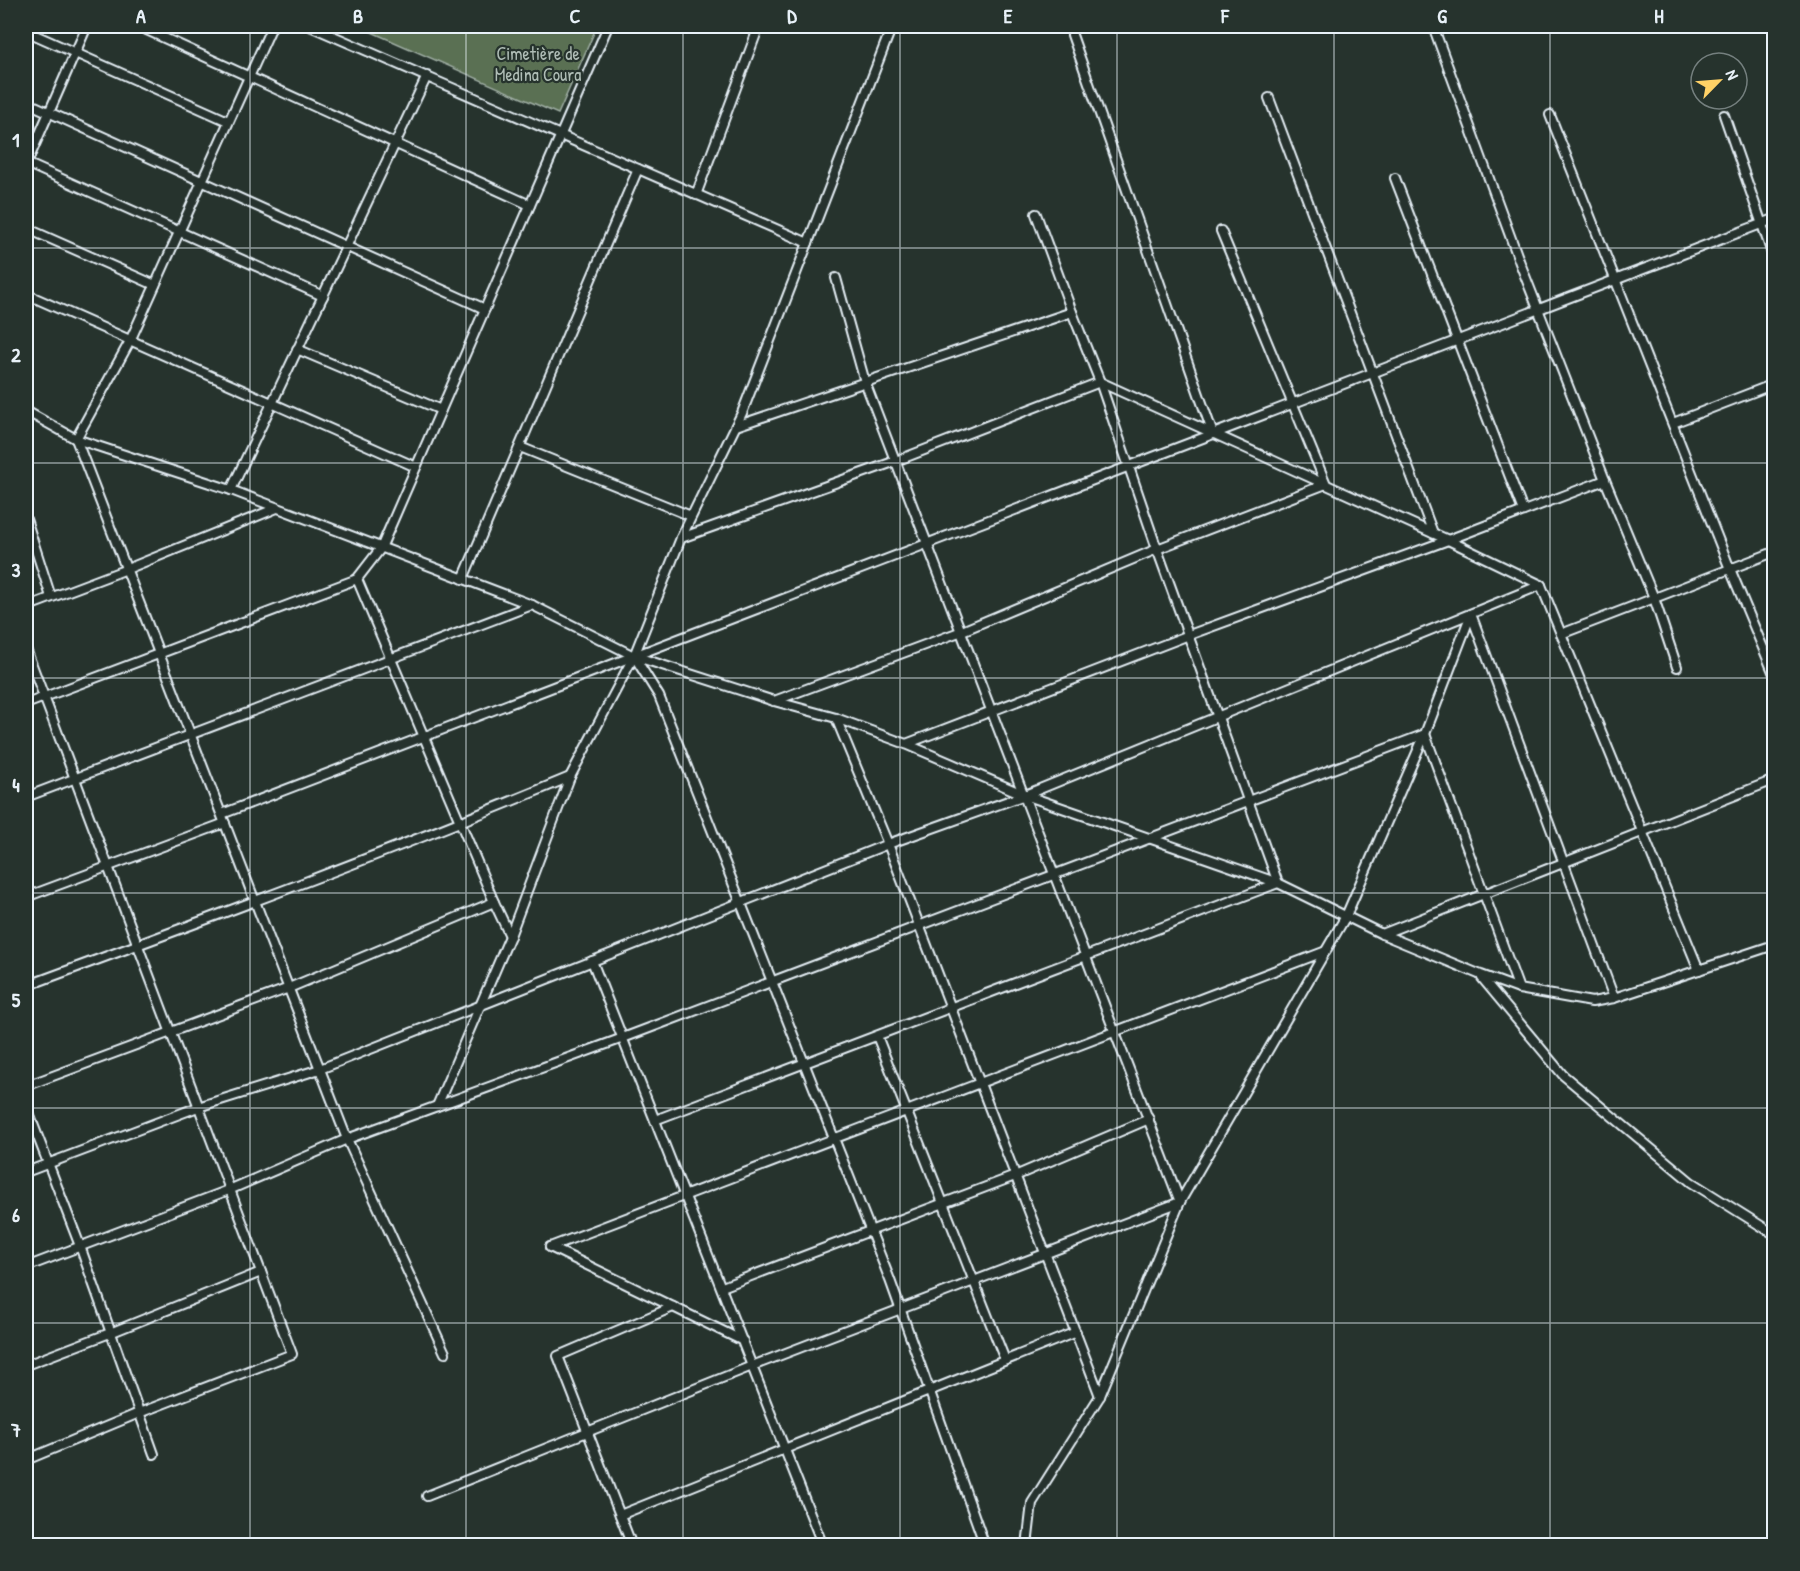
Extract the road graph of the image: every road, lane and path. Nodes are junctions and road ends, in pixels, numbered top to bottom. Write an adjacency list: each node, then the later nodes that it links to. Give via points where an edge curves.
1 (87, 26): 11 (street)
2 (138, 26): 12 (street)
3 (272, 26): 12 (street)
4 (310, 26): 13 (street)
5 (608, 26): 20 (street)
6 (759, 26): 26 (street)
7 (892, 26): 34 (street)
8 (1433, 26): 43 (street)
9 (26, 31): 11 (street)
10 (1072, 35): 58 (street)
11 (75, 53): 16 (street); 19 (street)
12 (249, 76): 19 (street); 21 (street)
13 (427, 76): 20 (street); 21 (street)
14 (1269, 98): 48 (street)
15 (26, 102): 16 (street)
16 (48, 113): 22 (street); 25 (street)
17 (1550, 115): 38 (street)
18 (1724, 115): 30 (street)
19 (228, 121): 25 (street)
20 (560, 135): 23 (street); 27 (street)
21 (395, 143): 27 (street); 35 (street)
22 (26, 164): 32 (street)
23 (638, 169): 26 (street); 60 (street)
24 (1395, 178): 46 (street)
25 (201, 182): 32 (street); 35 (street)
26 (696, 195): 34 (street)
27 (530, 205): 42 (street)
28 (1036, 214): 44 (street)
29 (1774, 219): 30 (street)
30 (1762, 224): 36 (street); 38 (street)
31 (26, 228): 39 (street)
32 (179, 231): 39 (street); 41 (street)
33 (1221, 231): 53 (street)
34 (808, 243): 57 (street)
35 (346, 247): 41 (street); 42 (street)
36 (1774, 259)
37 (836, 278): 49 (street)
38 (1616, 280): 43 (street); 56 (street)
39 (154, 285): 45 (street)
40 (26, 294): 45 (street)
41 (323, 296): 47 (street)
42 (484, 309): 54 (street)
43 (1539, 310): 46 (street); 64 (street)
44 (1072, 312): 49 (street); 50 (street)
45 (129, 340): 52 (street); 59 (street)
46 (1458, 340): 48 (street); 68 (street)
47 (297, 349): 52 (street); 54 (street)
48 (1373, 373): 53 (street); 71 (street)
49 (866, 382): 57 (street); 61 (street)
50 (1100, 382): 58 (street); 61 (street); 62 (street)
51 (1774, 384): 56 (street)
52 (272, 404): 63 (street); 66 (street)
53 (1293, 404): 58 (street); 65 (street)
54 (441, 410): 63 (street)
55 (26, 411): 59 (street)
56 (1672, 423): 79 (street)
57 (736, 426): 69 (street)
58 (1213, 434): 62 (street); 65 (street)
59 (76, 439): 66 (street); 78 (street)
60 (519, 447): 69 (street); 81 (street)
61 (896, 461): 72 (street); 74 (street)
62 (1128, 467): 74 (street); 76 (street)
63 (416, 468): 75 (street)
64 (1605, 480): 68 (street); 84 (street)
65 (1326, 484): 71 (street); 76 (street)
66 (231, 490): 67 (street)
67 (277, 508): 75 (street); 78 (street)
68 (1524, 511): 73 (street)
69 (692, 516): 72 (street)
70 (26, 519): 83 (street)
71 (1433, 533): 73 (street)
72 (681, 538): 93 (street)
73 (1448, 540): 82 (street); 90 (street)
74 (928, 543): 88 (street); 93 (street)
75 (381, 548): 80 (street); 81 (street)
76 (1157, 549): 88 (street); 90 (street)
77 (1774, 552): 79 (street)
78 (127, 569): 83 (street); 92 (street)
79 (1730, 569): 84 (street); 96 (street)
80 (357, 579): 92 (street); 94 (street)
81 (463, 579): 85 (street)
82 (1541, 585): 87 (street); 89 (street)
83 (51, 597): 86 (street)
84 (1654, 598): 89 (street); 95 (street)
85 (532, 605): 93 (street); 94 (street)
86 (26, 607)
87 (1471, 614): 101 (street); 103 (street); 119 (street)
88 (962, 631): 98 (street); 100 (street)
89 (1561, 634): 116 (street)
90 (1189, 635): 100 (street); 101 (street)
91 (26, 649): 97 (street)
92 (159, 654): 97 (street); 104 (street)
93 (634, 656): 98 (street); 105 (street); 107 (street); 127 (street, via 660,696)
94 (391, 659): 104 (street); 105 (street)
95 (1677, 667)
96 (1774, 674)
97 (44, 696): 99 (street); 108 (street)
98 (774, 701): 102 (street)
99 (26, 704)
100 (992, 711): 106 (street); 110 (street)
101 (1218, 716): 110 (street); 112 (street)
102 (836, 718): 106 (street); 118 (street)
103 (1425, 734): 112 (street); 123 (street); 128 (street)
104 (191, 735): 108 (street); 113 (street)
105 (424, 736): 113 (street); 115 (street)
106 (906, 744): 110 (street)
107 (570, 777): 115 (street); 131 (street)
108 (75, 779): 111 (street); 120 (street)
109 (1774, 780): 116 (street)
110 (1025, 795): 117 (street); 118 (street); 121 (street)
111 (26, 797)
112 (1249, 800): 117 (street); 122 (street)
113 (222, 814): 114 (street)
114 (225, 823): 120 (street); 125 (street)
115 (461, 823): 125 (street); 126 (street)
116 (1642, 832): 119 (street); 137 (street)
117 (1150, 838): 121 (street); 122 (street)
118 (888, 844): 127 (street); 129 (street)
119 (1564, 863): 123 (street); 143 (street)
120 (108, 866): 124 (street); 132 (street)
121 (1055, 874): 129 (street); 135 (street)
122 (1278, 883): 128 (street); 135 (street)
123 (1484, 894): 130 (street); 142 (street)
124 (26, 897)
125 (256, 902): 132 (street); 141 (street)
126 (494, 902): 131 (street); 141 (street)
127 (741, 902): 136 (street); 139 (street)
128 (1346, 916): 130 (street); 134 (street)
129 (919, 926): 139 (street); 145 (street)
130 (1382, 934): 138 (street)
131 (510, 936): 144 (street)
132 (137, 945): 140 (street); 147 (street)
133 (1774, 945): 137 (street)
134 (1326, 951): 146 (street); 167 (street)
135 (1086, 956): 145 (street); 146 (street)
136 (592, 961): 144 (street); 149 (street)
137 (1699, 970): 143 (street)
138 (1481, 975): 142 (street); 170 (street, via 1563,1075 1691,1182)
139 (772, 982): 149 (street); 150 (street)
140 (26, 986)
141 (289, 988): 147 (street); 151 (street)
142 (1519, 989): 143 (street, via 1592,1002)
143 (1614, 998)
144 (482, 1005): 151 (street); 155 (street)
145 (951, 1008): 148 (street); 152 (street)
146 (1115, 1031): 152 (street); 158 (street)
147 (170, 1032): 153 (street); 156 (street)
148 (878, 1035): 150 (street); 157 (street)
149 (623, 1038): 155 (street); 159 (street)
150 (804, 1063): 159 (street); 160 (street)
151 (320, 1069): 156 (street); 161 (street)
152 (980, 1083): 157 (street); 164 (street)
153 (26, 1086)
154 (26, 1106): 162 (street)
155 (437, 1106): 161 (street)
156 (198, 1107): 162 (street); 165 (street)
157 (907, 1111): 160 (street); 168 (street)
158 (1149, 1119): 164 (street); 167 (street)
159 (655, 1120): 166 (street)
160 (834, 1138): 166 (street); 169 (street)
161 (347, 1139): 165 (street); 182 (street)
162 (47, 1164): 163 (street); 171 (street)
163 (26, 1172)
164 (1015, 1176): 168 (street); 172 (street)
165 (229, 1190): 171 (street); 174 (street)
166 (685, 1195): 176 (street); 177 (street, via 550,1247)
167 (1180, 1202): 172 (street); 187 (street)
168 (943, 1203): 169 (street); 175 (street)
169 (870, 1231): 176 (street); 178 (street)
170 (1774, 1234)
171 (80, 1246): 173 (street); 180 (street)
172 (1046, 1254): 175 (street); 179 (street)
173 (26, 1267)
174 (261, 1272): 180 (street); 188 (street, via 292,1354)
175 (974, 1281): 178 (street); 183 (street)
176 (722, 1287): 181 (street)
177 (673, 1307): 181 (street); 189 (street, via 558,1356)
178 (900, 1309): 185 (street); 186 (street)
179 (1076, 1332): 183 (street); 187 (street)
180 (110, 1333): 184 (street); 188 (street)
181 (743, 1341): 185 (street)
182 (446, 1353)
183 (1005, 1360): 186 (street)
184 (26, 1365)
185 (752, 1365): 189 (street); 190 (street)
186 (929, 1390): 190 (street); 197 (street)
187 (1100, 1396): 198 (street, via 1032,1503)
188 (139, 1413): 191 (street); 192 (street)
189 (588, 1432): 193 (street); 194 (street)
190 (785, 1449): 194 (street); 196 (street)
191 (154, 1454)
192 (26, 1460)
193 (428, 1496)
194 (620, 1515): 195 (street)
195 (632, 1545)
196 (823, 1545)
197 (985, 1545)
198 (1027, 1545)

